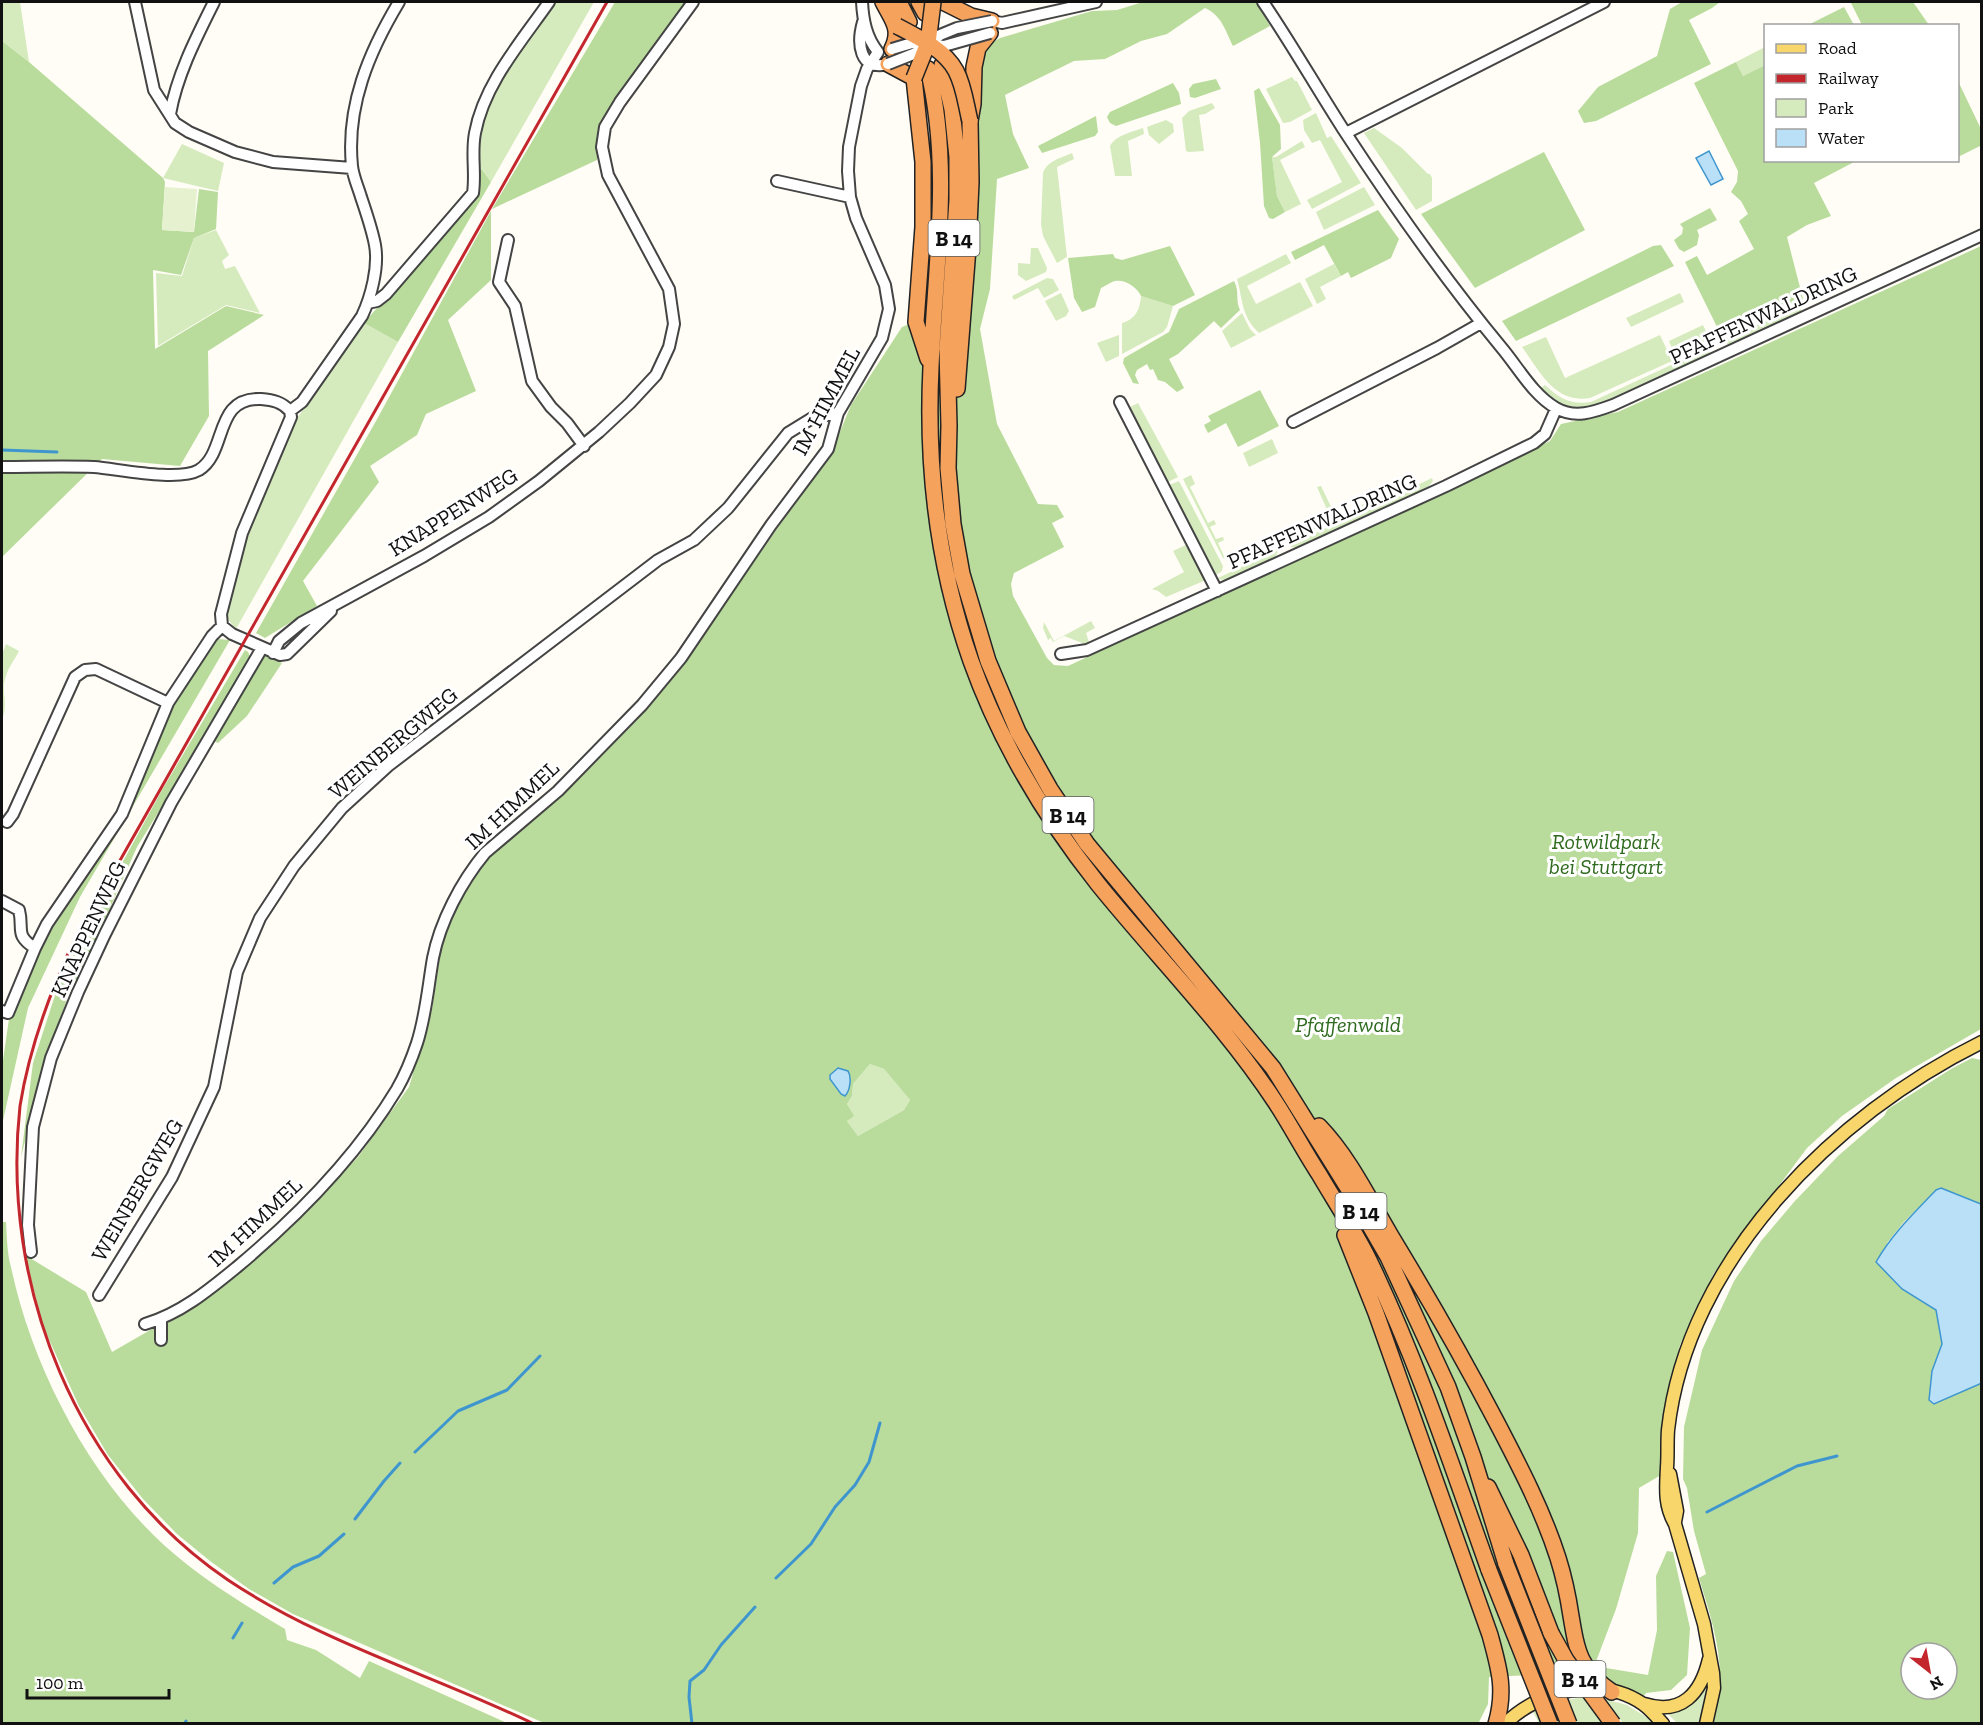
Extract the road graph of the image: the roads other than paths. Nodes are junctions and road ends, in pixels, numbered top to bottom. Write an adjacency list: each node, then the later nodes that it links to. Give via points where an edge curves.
1 (135, 2): 20 (street, via 154,90)
2 (214, 2): 20 (street, via 193,44)
3 (399, 2): 23 (street, via 366,64 355,106)
4 (549, 2): 28 (street, via 497,78 485,104 472,151 473,193 386,294)
5 (693, 2): 37 (street, KNAPPENWEG, via 620,102 605,127 602,147 608,175 669,289 674,324 669,347 656,375)
6 (862, 2): 13 (street)
7 (889, 2): 14 (highway)
8 (943, 2): 15 (highway)
9 (1096, 2): 15 (street)
10 (1263, 2): 22 (street)
11 (1604, 2): 22 (street)
12 (926, 6): 16 (highway, B 14, bridge)
13 (863, 22): 17 (street, via 870,41); 18 (street, via 862,52)
14 (903, 24): 16 (highway, B 14, bridge); 17 (highway)
15 (995, 26): 16 (street, bridge, via 957,28); 21 (highway, B 14, bridge, via 975,55)
16 (928, 43): 17 (street, bridge, via 912,43); 19 (highway, B 14, bridge); 21 (highway, B 14, bridge, via 956,72)
17 (885, 54): 18 (street, via 876,66); 19 (highway)
18 (870, 64): 25 (street, IM HIMMEL, via 861,86 849,147)
19 (914, 78): 30 (highway, B 14, via 923,162 916,322)
20 (170, 114): 23 (street, via 189,132 235,152 273,162)
21 (970, 121): 34 (highway, B 14, via 968,248 956,407)
22 (1346, 133): 29 (street)
23 (352, 168): 28 (street, via 376,247)
24 (777, 182): 25 (street)
25 (850, 197): 35 (street, IM HIMMEL, via 885,285 889,309 882,338)
26 (1982, 235): 32 (street, PFAFFENWALDRING, via 1602,409 1577,414)
27 (508, 240): 37 (street, via 499,282 515,306 532,381)
28 (368, 303): 33 (street, via 302,402)
29 (1481, 322): 32 (street, via 1529,383); 36 (street)
30 (931, 368): 34 (highway, B 14, via 941,190 935,67 952,109 957,157 947,349); 50 (highway, B 14, via 932,464 938,531 972,663 998,725 1057,828 1238,1052 1275,1102)
31 (1120, 402): 39 (street, PFAFFENWALDRING)
32 (1556, 409): 39 (street, PFAFFENWALDRING, via 1545,434 1534,443)
33 (290, 411): 38 (street, via 279,403 257,399 233,409 223,422 206,464 184,475 92,467); 40 (street, via 291,417 242,533 221,614)
34 (949, 412): 49 (highway, B 14, via 948,468 962,574 988,662 1018,732 1087,844 1254,1042)
35 (838, 413): 52 (street, WEINBERGWEG, via 814,417 788,434 728,508 694,540 658,560 388,766 342,808 294,866 260,918 237,972 214,1087 172,1177); 53 (street, IM HIMMEL, via 828,449 681,658 574,775 476,863 443,926 417,1044 399,1086 360,1142 250,1256 205,1294)
36 (1293, 422)
37 (584, 446): 41 (street, KNAPPENWEG, via 489,517 338,604 287,654 280,656)
38 (2, 467)
39 (1216, 591): 42 (street, PFAFFENWALDRING, via 1088,650)
40 (222, 626): 41 (street); 43 (street)
41 (262, 648): 51 (street, KNAPPENWEG, via 171,803 105,934 51,1058 33,1127 28,1225)
42 (1061, 654)
43 (168, 703): 44 (street, via 96,669 75,676); 46 (street, via 122,814)
44 (7, 822)
45 (2, 900): 46 (street, via 19,910 21,935)
46 (35, 948): 47 (street, via 8,1013)
47 (2, 1011)
48 (1982, 1041): 57 (main road, via 1901,1089 1850,1126 1786,1190 1744,1243 1710,1296 1685,1351 1669,1421 1667,1465 1677,1510 1675,1524)
49 (1306, 1118): 56 (highway, B 14, via 1397,1277 1444,1378); 58 (highway, via 1328,1135 1339,1151 1465,1361 1551,1540 1563,1576 1580,1659 1592,1676)
50 (1318, 1174): 60 (highway, B 14, via 1368,1291 1490,1635 1502,1687); 62 (highway, bridge, via 1369,1261 1419,1373 1489,1570)
51 (31, 1252)
52 (99, 1294)
53 (161, 1320): 54 (street, IM HIMMEL); 55 (street)
54 (145, 1324)
55 (161, 1340)
56 (1473, 1457): 63 (highway, bridge, via 1506,1564); 64 (highway, B 14, bridge, via 1510,1530 1551,1633)
57 (1710, 1655): 59 (main road, via 1703,1680 1688,1698 1670,1708); 66 (main road, via 1714,1684)
58 (1612, 1692): 59 (main road); 61 (main road, via 1581,1689 1552,1695 1529,1705)
59 (1644, 1704): 65 (main road)
60 (1496, 1724)
61 (1505, 1724)
62 (1550, 1724)
63 (1569, 1724)
64 (1613, 1724)
65 (1663, 1724)
66 (1706, 1724)

